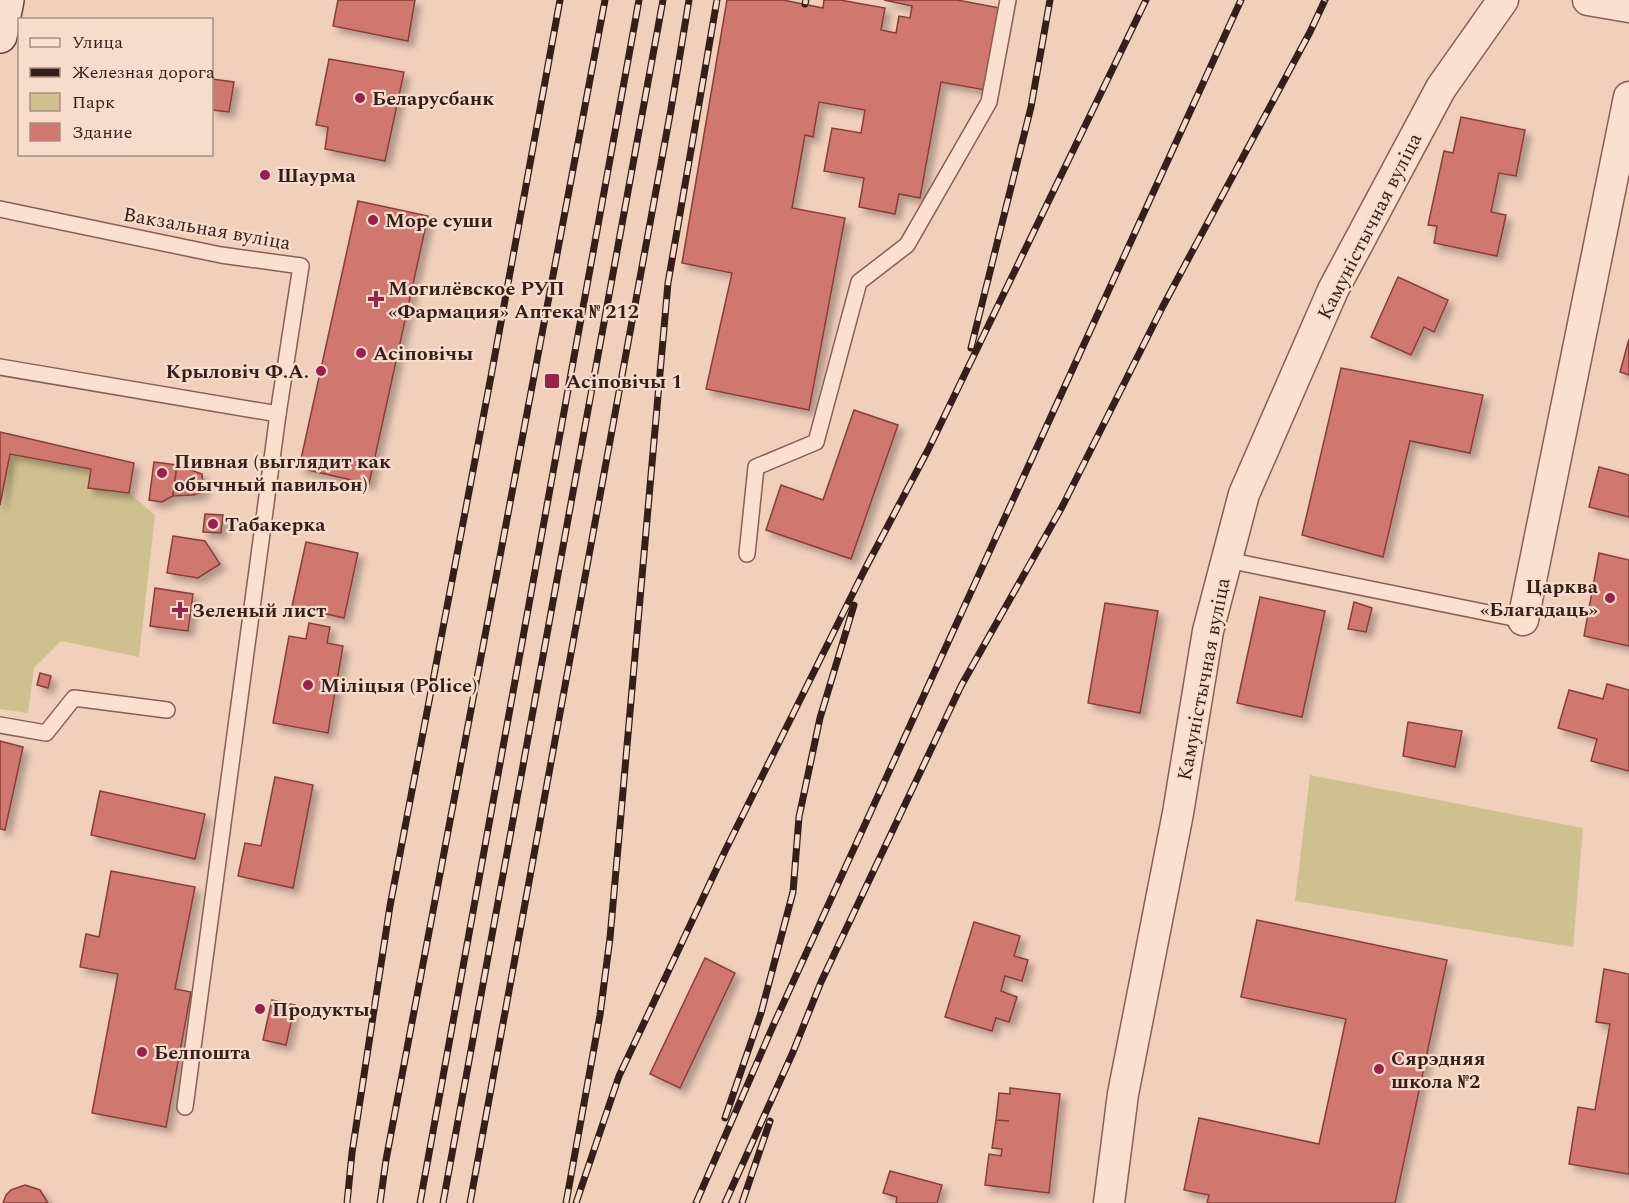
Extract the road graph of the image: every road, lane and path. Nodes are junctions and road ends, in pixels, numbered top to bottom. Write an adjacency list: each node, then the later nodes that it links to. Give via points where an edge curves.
1 (7, 0): 6 (street)
2 (1008, 0): 11 (lane, via 989,102 907,245 859,282 816,442 756,467)
3 (1503, 0): 12 (street, Камуністычная вуліца, via 1441,88 1333,290 1244,494)
4 (1588, 0): 5 (street)
5 (1629, 7)
6 (0, 36)
7 (1629, 97): 13 (street)
8 (0, 209): 10 (lane, Вакзальная вуліца, via 222,255 301,266)
9 (0, 367): 10 (lane)
10 (279, 414): 16 (lane)
11 (747, 554)
12 (1227, 560): 13 (lane); 17 (street, Камуністычная вуліца, via 1208,631 1178,813 1123,1094)
13 (1523, 620)
14 (167, 710): 15 (lane, via 74,698 46,733)
15 (0, 725)
16 (185, 1107)
17 (1109, 1203)

